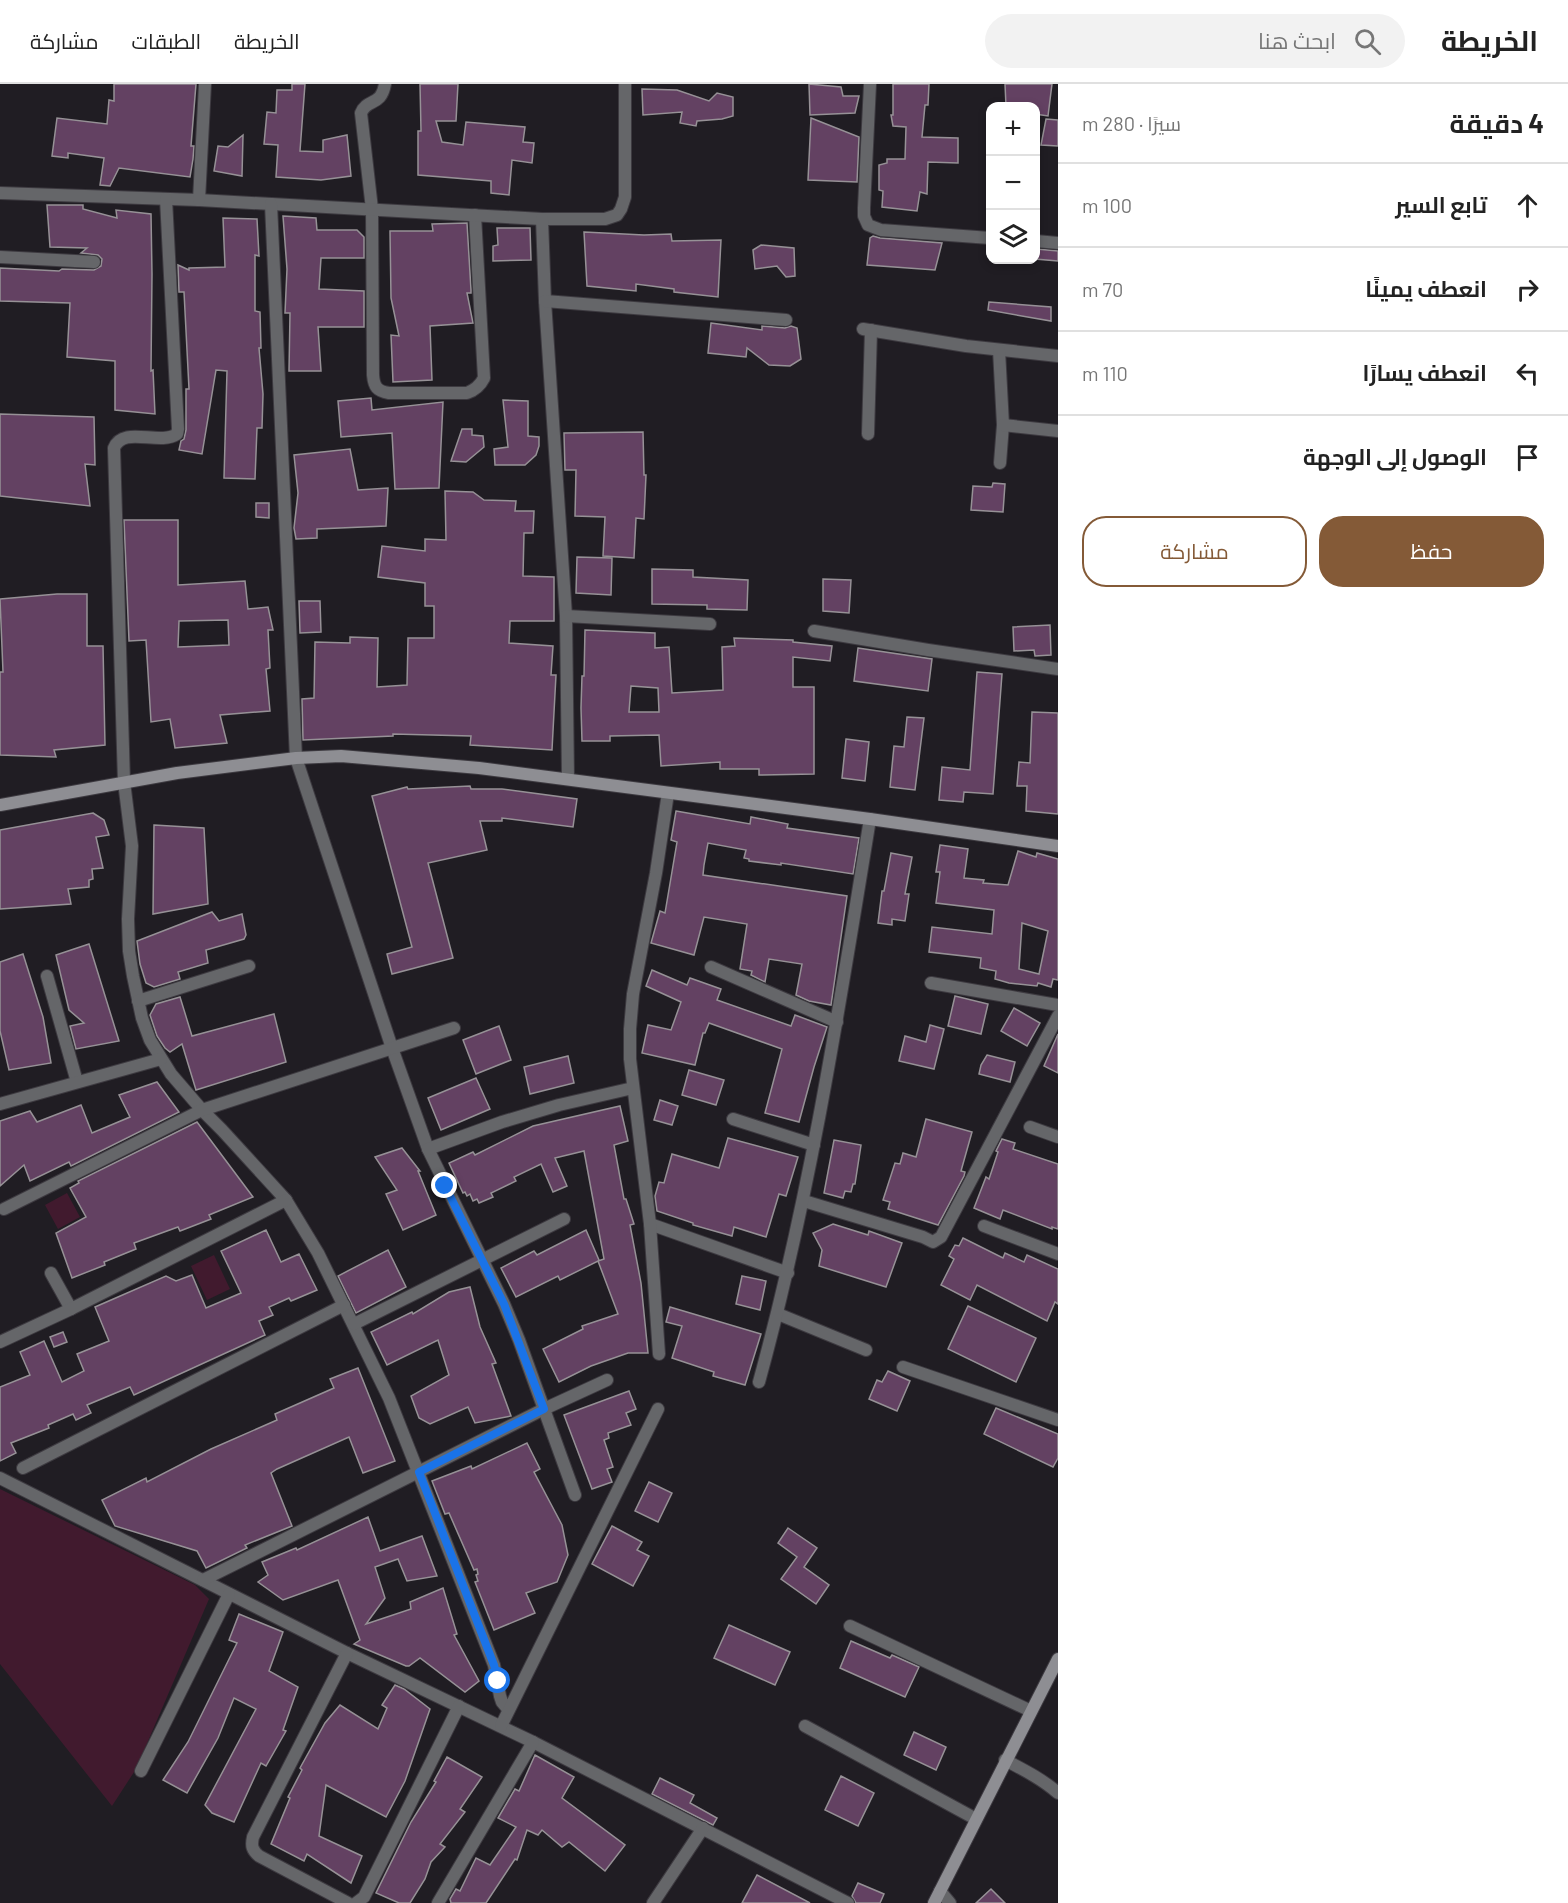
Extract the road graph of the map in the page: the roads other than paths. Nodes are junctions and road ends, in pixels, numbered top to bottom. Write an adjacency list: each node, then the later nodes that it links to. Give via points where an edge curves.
1 (205, 84): 7 (street)
2 (385, 84): 9 (street, via 380,99 364,107 361,113)
3 (626, 84): 11 (street, via 625,197 621,209 605,219)
4 (870, 84): 12 (street, via 864,208 868,225 881,230)
5 (0, 193): 6 (street)
6 (166, 199): 7 (street); 31 (street, via 177,434 168,438 124,437 114,448)
7 (199, 200): 8 (street)
8 (271, 204): 9 (street); 29 (street)
9 (372, 209): 10 (street); 10 (street, via 373,375 377,389 389,393 466,393 476,389 484,378)
10 (475, 215): 11 (street)
11 (542, 219): 17 (street)
12 (986, 238)
13 (1040, 241): 14 (street)
14 (1058, 243)
15 (0, 257): 16 (street)
16 (94, 262)
17 (545, 301): 18 (street); 25 (street)
18 (786, 320)
19 (999, 350): 20 (street); 21 (street); 23 (street, via 867,330)
20 (1058, 356)
21 (1003, 425): 22 (street); 24 (street)
22 (1058, 431)
23 (868, 434)
24 (1000, 463)
25 (566, 616): 26 (street); 30 (street)
26 (710, 624)
27 (814, 631): 28 (street)
28 (1058, 669)
29 (297, 758): 30 (street, via 341,756); 31 (street); 45 (street)
30 (568, 779): 32 (street)
31 (124, 782): 33 (street); 40 (street, via 132,846 129,951)
32 (668, 793): 34 (street); 48 (street, via 633,994)
33 (0, 805)
34 (870, 819): 35 (street); 43 (street)
35 (1058, 846)
36 (249, 966): 40 (street)
37 (711, 967): 43 (street)
38 (47, 976): 47 (street)
39 (930, 982): 41 (street)
40 (138, 1001): 46 (street, via 150,1040)
41 (1058, 1005)
42 (1058, 1016): 57 (street, via 941,1237 933,1242)
43 (837, 1022): 54 (street)
44 (454, 1028): 45 (street)
45 (392, 1048): 50 (street); 55 (street)
46 (161, 1059): 47 (street); 50 (street)
47 (77, 1082): 49 (street)
48 (633, 1088): 55 (street, via 525,1116); 60 (street)
49 (0, 1104)
50 (202, 1110): 56 (street); 58 (street)
51 (733, 1119): 54 (street)
52 (1030, 1126): 53 (street)
53 (1058, 1137)
54 (814, 1145): 57 (street)
55 (428, 1149): 63 (street)
56 (286, 1200): 66 (street); 67 (street)
57 (804, 1201): 65 (street)
58 (4, 1209)
59 (564, 1219): 63 (street)
60 (650, 1224): 65 (street); 72 (street)
61 (984, 1226): 62 (street)
62 (1058, 1254)
63 (482, 1260): 69 (street); 76 (street, via 519,1340)
64 (51, 1273): 67 (street)
65 (788, 1273): 68 (street)
66 (344, 1305): 69 (street); 79 (street)
67 (71, 1309): 70 (street)
68 (778, 1314): 71 (street); 75 (street)
69 (354, 1324): 80 (street)
70 (0, 1342)
71 (866, 1350)
72 (659, 1354)
73 (903, 1367): 78 (street)
74 (608, 1380): 76 (street)
75 (759, 1382)
76 (544, 1409): 80 (street); 82 (street)
77 (658, 1409): 89 (street)
78 (1058, 1420)
79 (23, 1468)
80 (419, 1472): 83 (street); 89 (street, via 494,1665 502,1702)
81 (0, 1478): 83 (street)
82 (575, 1495)
83 (203, 1580): 84 (street)
84 (229, 1594): 86 (street); 95 (street)
85 (850, 1626): 90 (street)
86 (347, 1653): 88 (street); 100 (street, via 251,1843 259,1856)
87 (1058, 1659): 90 (street)
88 (459, 1706): 91 (street); 101 (street, via 364,1897)
89 (508, 1709): 91 (street)
90 (1031, 1711): 94 (street)
91 (501, 1726): 93 (street)
92 (805, 1726): 97 (street)
93 (533, 1742): 98 (street); 102 (street)
94 (1005, 1760): 96 (street); 97 (street)
95 (141, 1771)
96 (1058, 1793)
97 (976, 1818): 99 (street)
98 (703, 1828): 103 (street); 104 (street)
99 (937, 1897): 105 (street)
100 (348, 1903)
101 (356, 1903)
102 (438, 1903)
103 (653, 1903)
104 (848, 1903)
105 (950, 1903)

